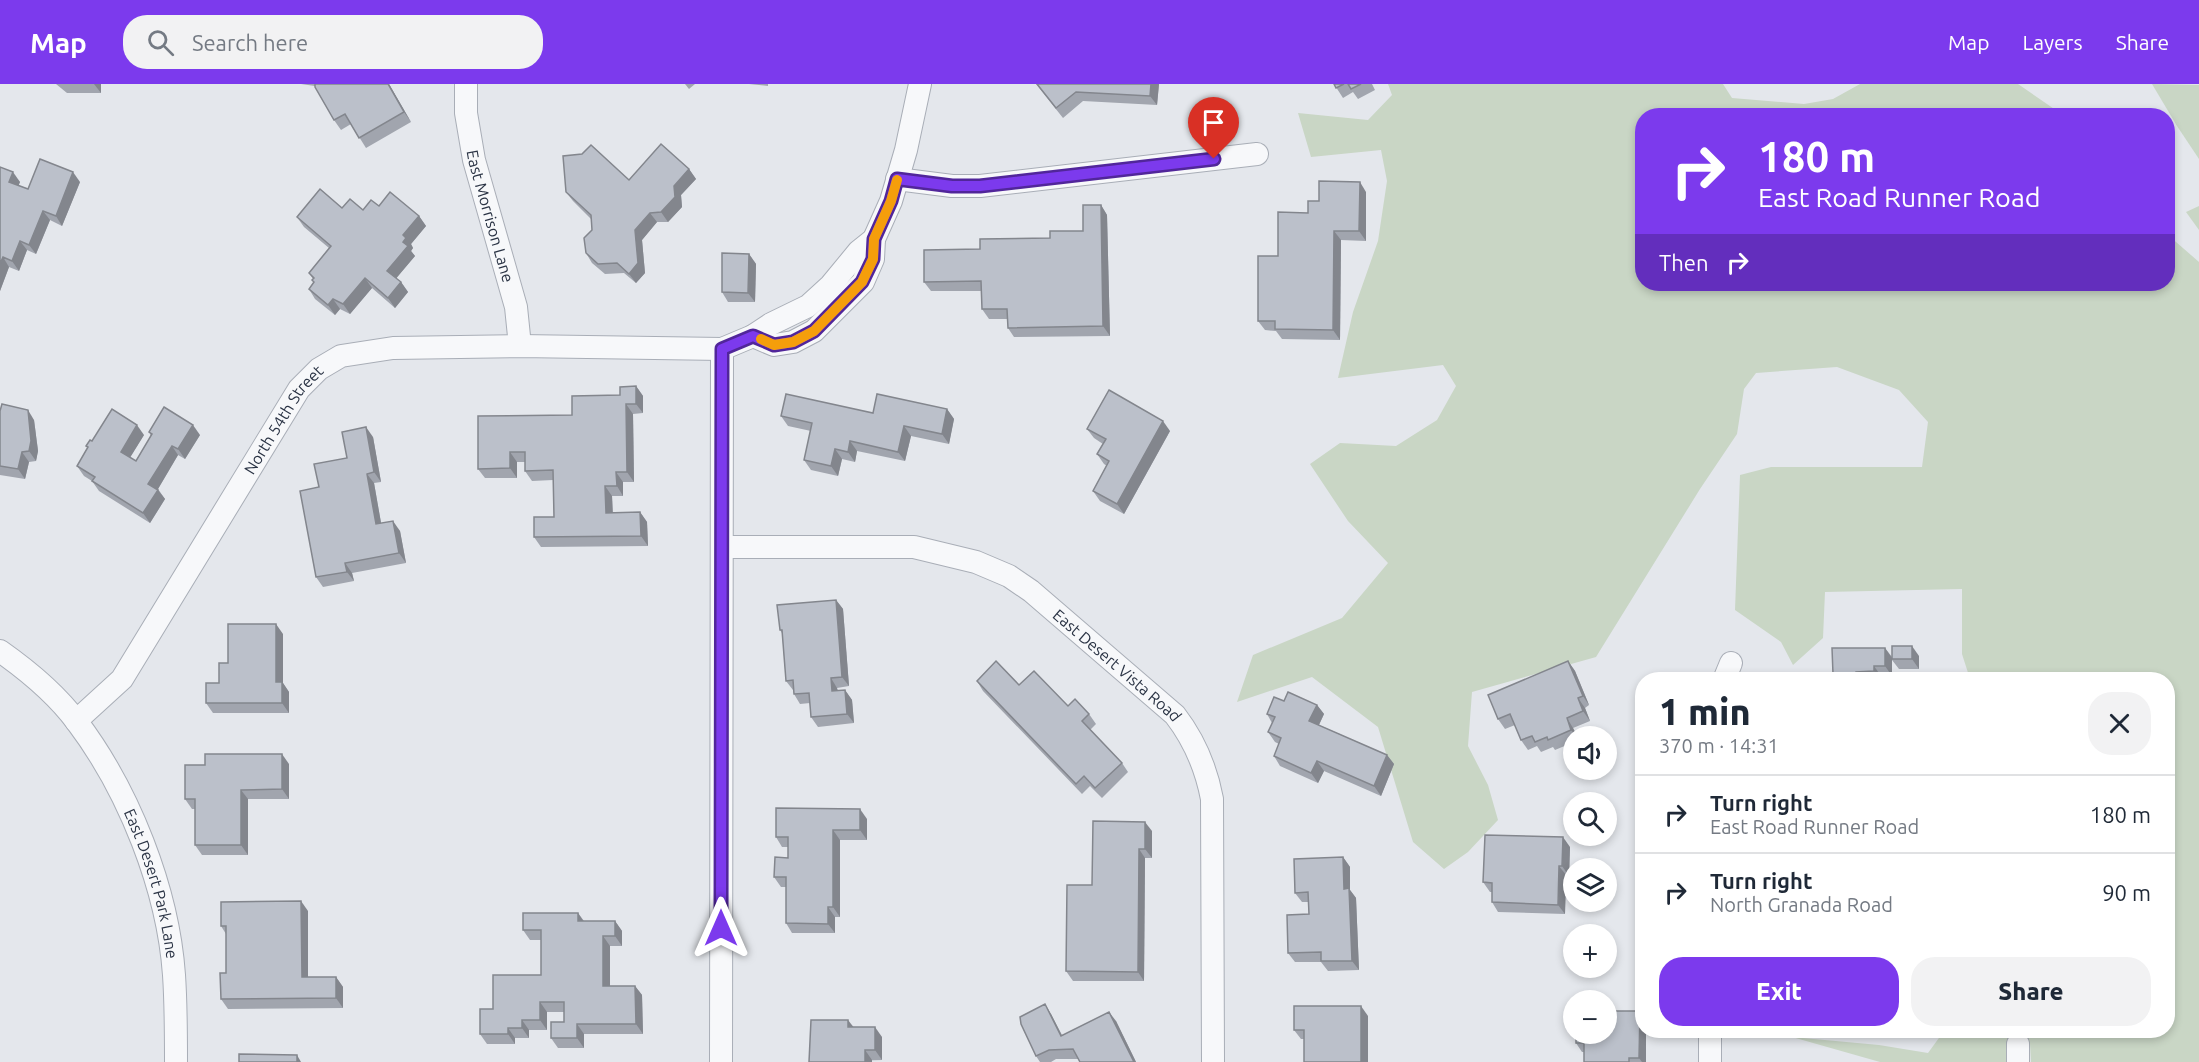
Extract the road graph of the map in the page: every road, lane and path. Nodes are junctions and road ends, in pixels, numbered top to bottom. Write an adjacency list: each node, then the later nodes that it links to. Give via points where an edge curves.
1 (466, 84): 5 (street, East Morrison Lane, via 466,113 474,160 516,307)
2 (920, 84): 4 (street)
3 (1257, 154): 4 (street, via 980,186)
4 (897, 179): 6 (street, via 874,239 873,259 862,282 814,331 793,342 774,345 753,336)
5 (520, 346): 6 (street, North 54th Street); 9 (street, North 54th Street, via 393,348 341,356 319,369 299,389 122,678)
6 (722, 349): 7 (street)
7 (722, 547): 12 (street); 13 (street, East Desert Vista Road, via 914,547 976,562 1009,576 1031,591 1175,715 1191,737 1204,766 1212,799)
8 (0, 651): 9 (street)
9 (76, 721): 11 (street, East Desert Park Lane, via 102,760 144,842 164,910 174,974)
10 (1710, 1038): 14 (street)
11 (176, 1062)
12 (721, 1062)
13 (1213, 1062)
14 (1710, 1062)

